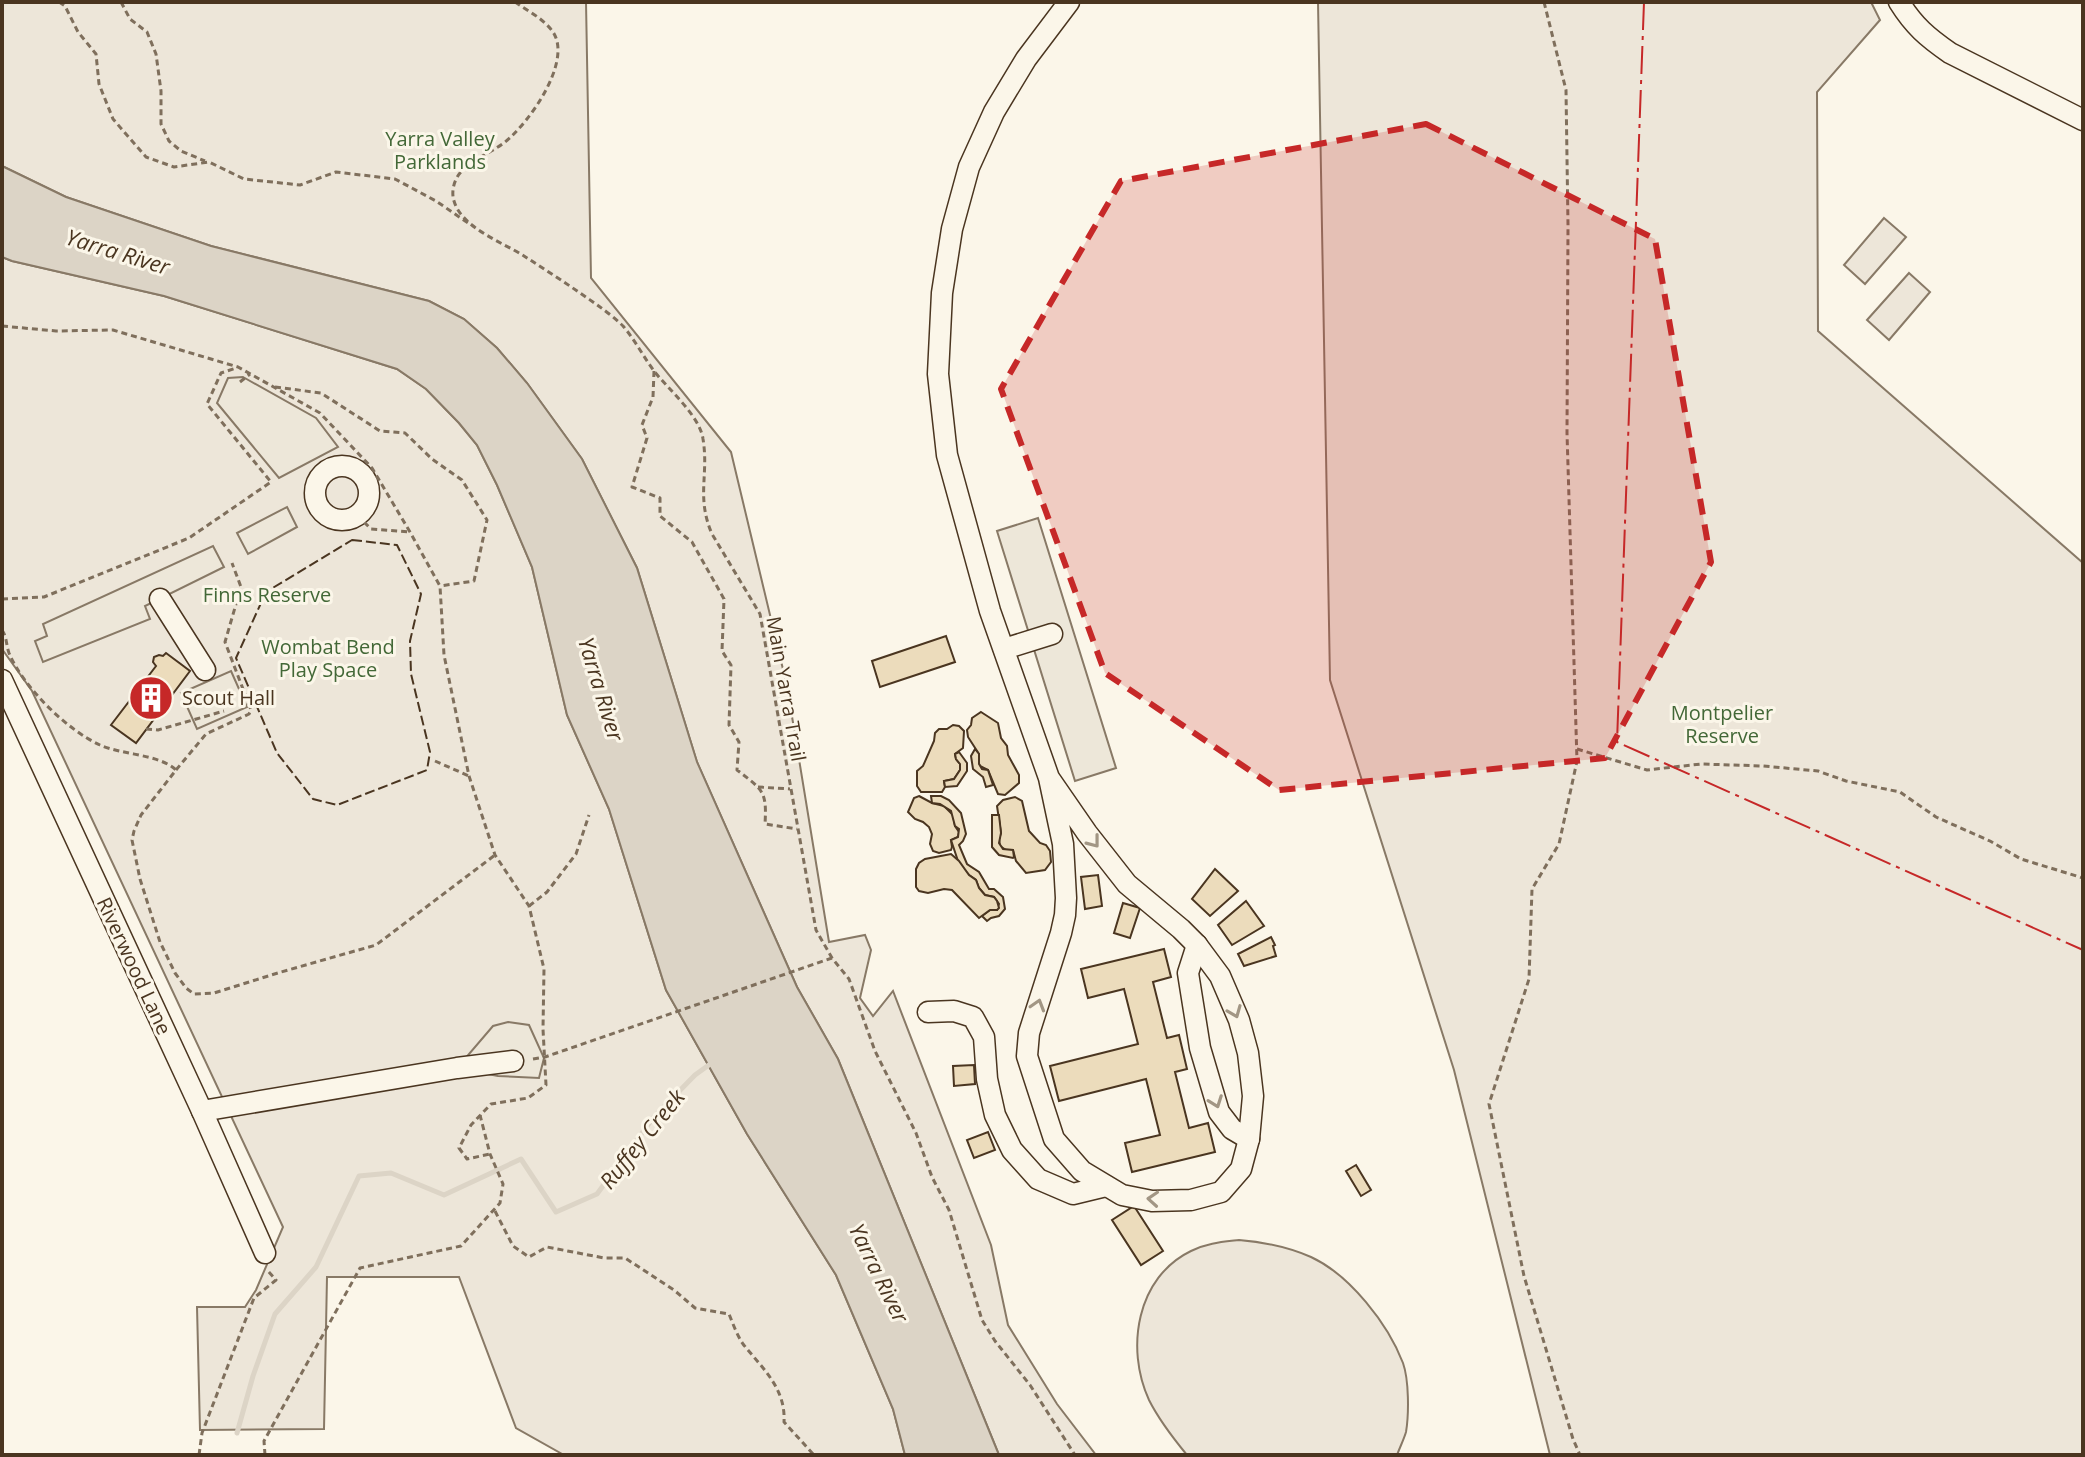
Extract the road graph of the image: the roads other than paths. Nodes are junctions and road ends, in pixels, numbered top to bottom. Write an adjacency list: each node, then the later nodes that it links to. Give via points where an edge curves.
1 (1069, 2): 6 (street, via 1026,59 975,153 952,229 942,293 938,374 947,455)
2 (1899, 2): 3 (street, via 1914,26 1950,53)
3 (2083, 120)
4 (160, 599): 7 (street)
5 (1052, 634): 6 (street)
6 (1004, 649): 9 (street)
7 (205, 670)
8 (2, 680): 13 (street, Riverwood Lane)
9 (1049, 778): 10 (street, one-way to 10, via 1127,884); 15 (street, one-way to 9, via 1082,1171 1054,1139 1027,1056 1066,898 1063,844)
10 (1197, 945): 14 (street, one-way to 14, via 1220,976 1244,1037 1253,1096); 14 (street, one-way to 14, via 1188,973 1205,1069 1219,1112)
11 (928, 1012): 15 (street, via 973,1017 984,1037 995,1115 1012,1150 1038,1179 1073,1194)
12 (513, 1061): 13 (street)
13 (202, 1111): 16 (street, Riverwood Lane)
14 (1249, 1139): 15 (street, one-way to 15, via 1241,1169 1221,1192 1191,1200 1152,1201)
15 (1106, 1186)
16 (265, 1253)

